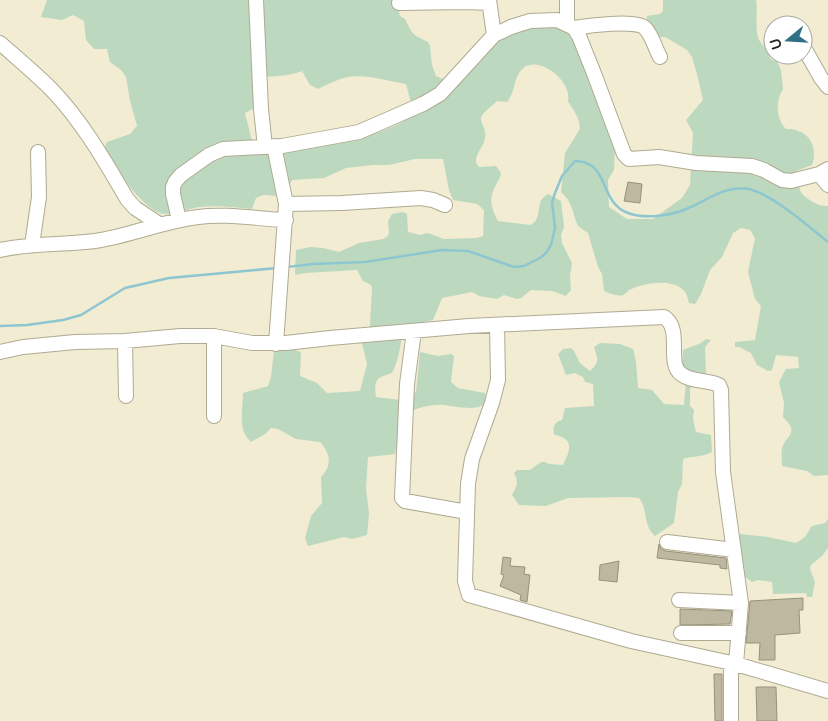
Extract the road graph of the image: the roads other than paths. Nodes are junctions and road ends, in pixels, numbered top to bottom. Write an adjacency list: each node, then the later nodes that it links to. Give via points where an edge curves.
1 (256, 0): 11 (street, via 261,109)
2 (567, 0): 5 (street)
3 (489, 2): 4 (street); 6 (street)
4 (399, 3)
5 (571, 26): 6 (street, via 557,20 530,21); 8 (street, via 639,25 646,29); 13 (street, via 579,36 624,154 629,159 659,157 752,166 791,181)
6 (494, 35): 11 (street, via 440,94 423,104 359,132)
7 (0, 43): 18 (street, via 50,88 80,122 127,199)
8 (660, 57)
9 (813, 64): 10 (street)
10 (828, 87)
11 (269, 146): 14 (street); 16 (street, via 223,149 182,175 173,186)
12 (38, 152): 19 (street, via 39,197)
13 (825, 176)
14 (286, 204): 15 (street, via 421,198); 17 (street)
15 (445, 206)
16 (179, 220): 17 (street, via 223,216); 18 (street)
17 (286, 220): 25 (street)
18 (159, 224): 19 (street, via 109,238)
19 (32, 245): 20 (street)
20 (0, 250)
21 (497, 326): 22 (street); 29 (street, via 498,380 472,459); 31 (street, via 609,318 664,317 668,320 679,373 714,382 721,390 723,472)
22 (414, 331): 25 (street); 29 (street, via 407,384 402,498)
23 (214, 336): 24 (street); 25 (street); 28 (street)
24 (125, 341): 26 (street, via 75,342); 27 (street)
25 (276, 344)
26 (0, 352)
27 (126, 396)
28 (214, 416)
29 (467, 512): 36 (street, via 465,581 470,596 631,641)
30 (667, 542): 31 (street)
31 (734, 550): 33 (street)
32 (679, 600): 33 (street)
33 (741, 603): 35 (street)
34 (681, 633): 35 (street)
35 (739, 633): 36 (street)
36 (736, 664): 37 (street); 38 (street, via 732,671)
37 (828, 691)
38 (732, 721)

